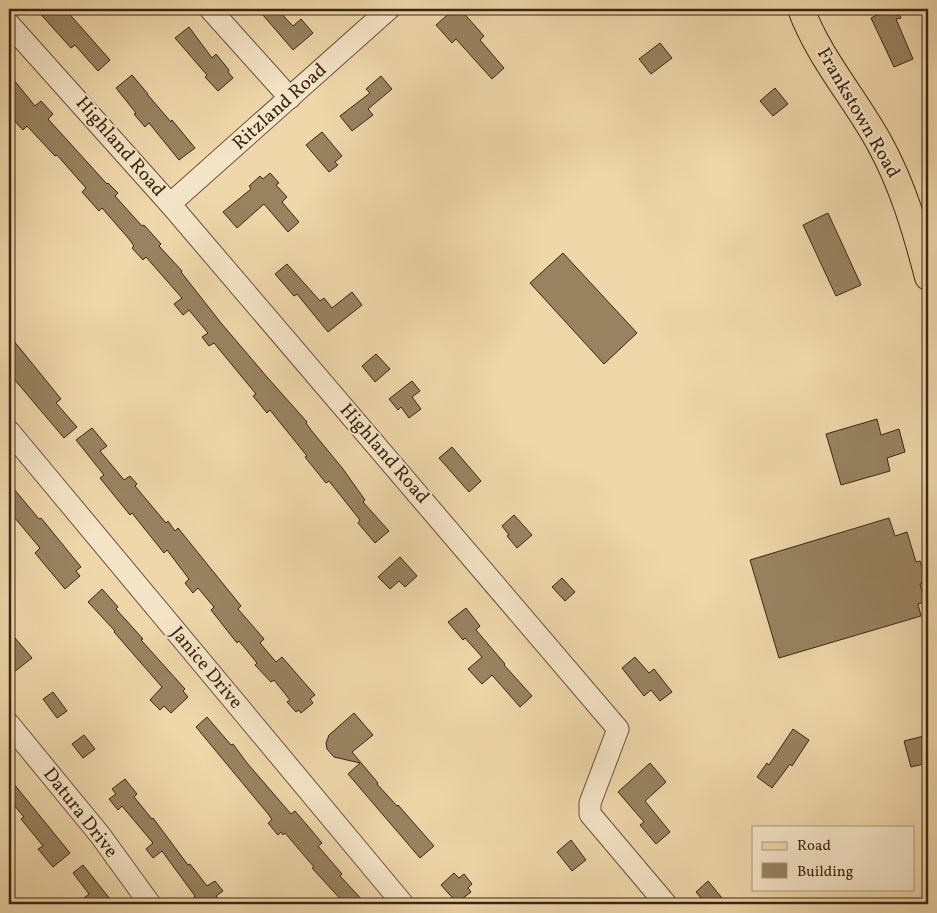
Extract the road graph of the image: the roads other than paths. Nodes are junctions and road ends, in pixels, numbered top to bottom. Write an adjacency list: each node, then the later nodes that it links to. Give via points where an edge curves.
1 (210, 9): 5 (street)
2 (389, 9): 5 (street, Ritzland Road)
3 (801, 9): 7 (main road, Frankstown Road, via 820,49 859,108 897,177 917,232)
4 (9, 24): 6 (street, Highland Road)
5 (290, 98): 6 (street, Ritzland Road)
6 (170, 204): 12 (street, Highland Road, via 618,729 590,803 590,814)
7 (928, 277)
8 (12, 441): 11 (street, Janice Drive)
9 (9, 724): 10 (street, Datura Drive, via 100,835)
10 (150, 904)
11 (403, 904)
12 (666, 904)

